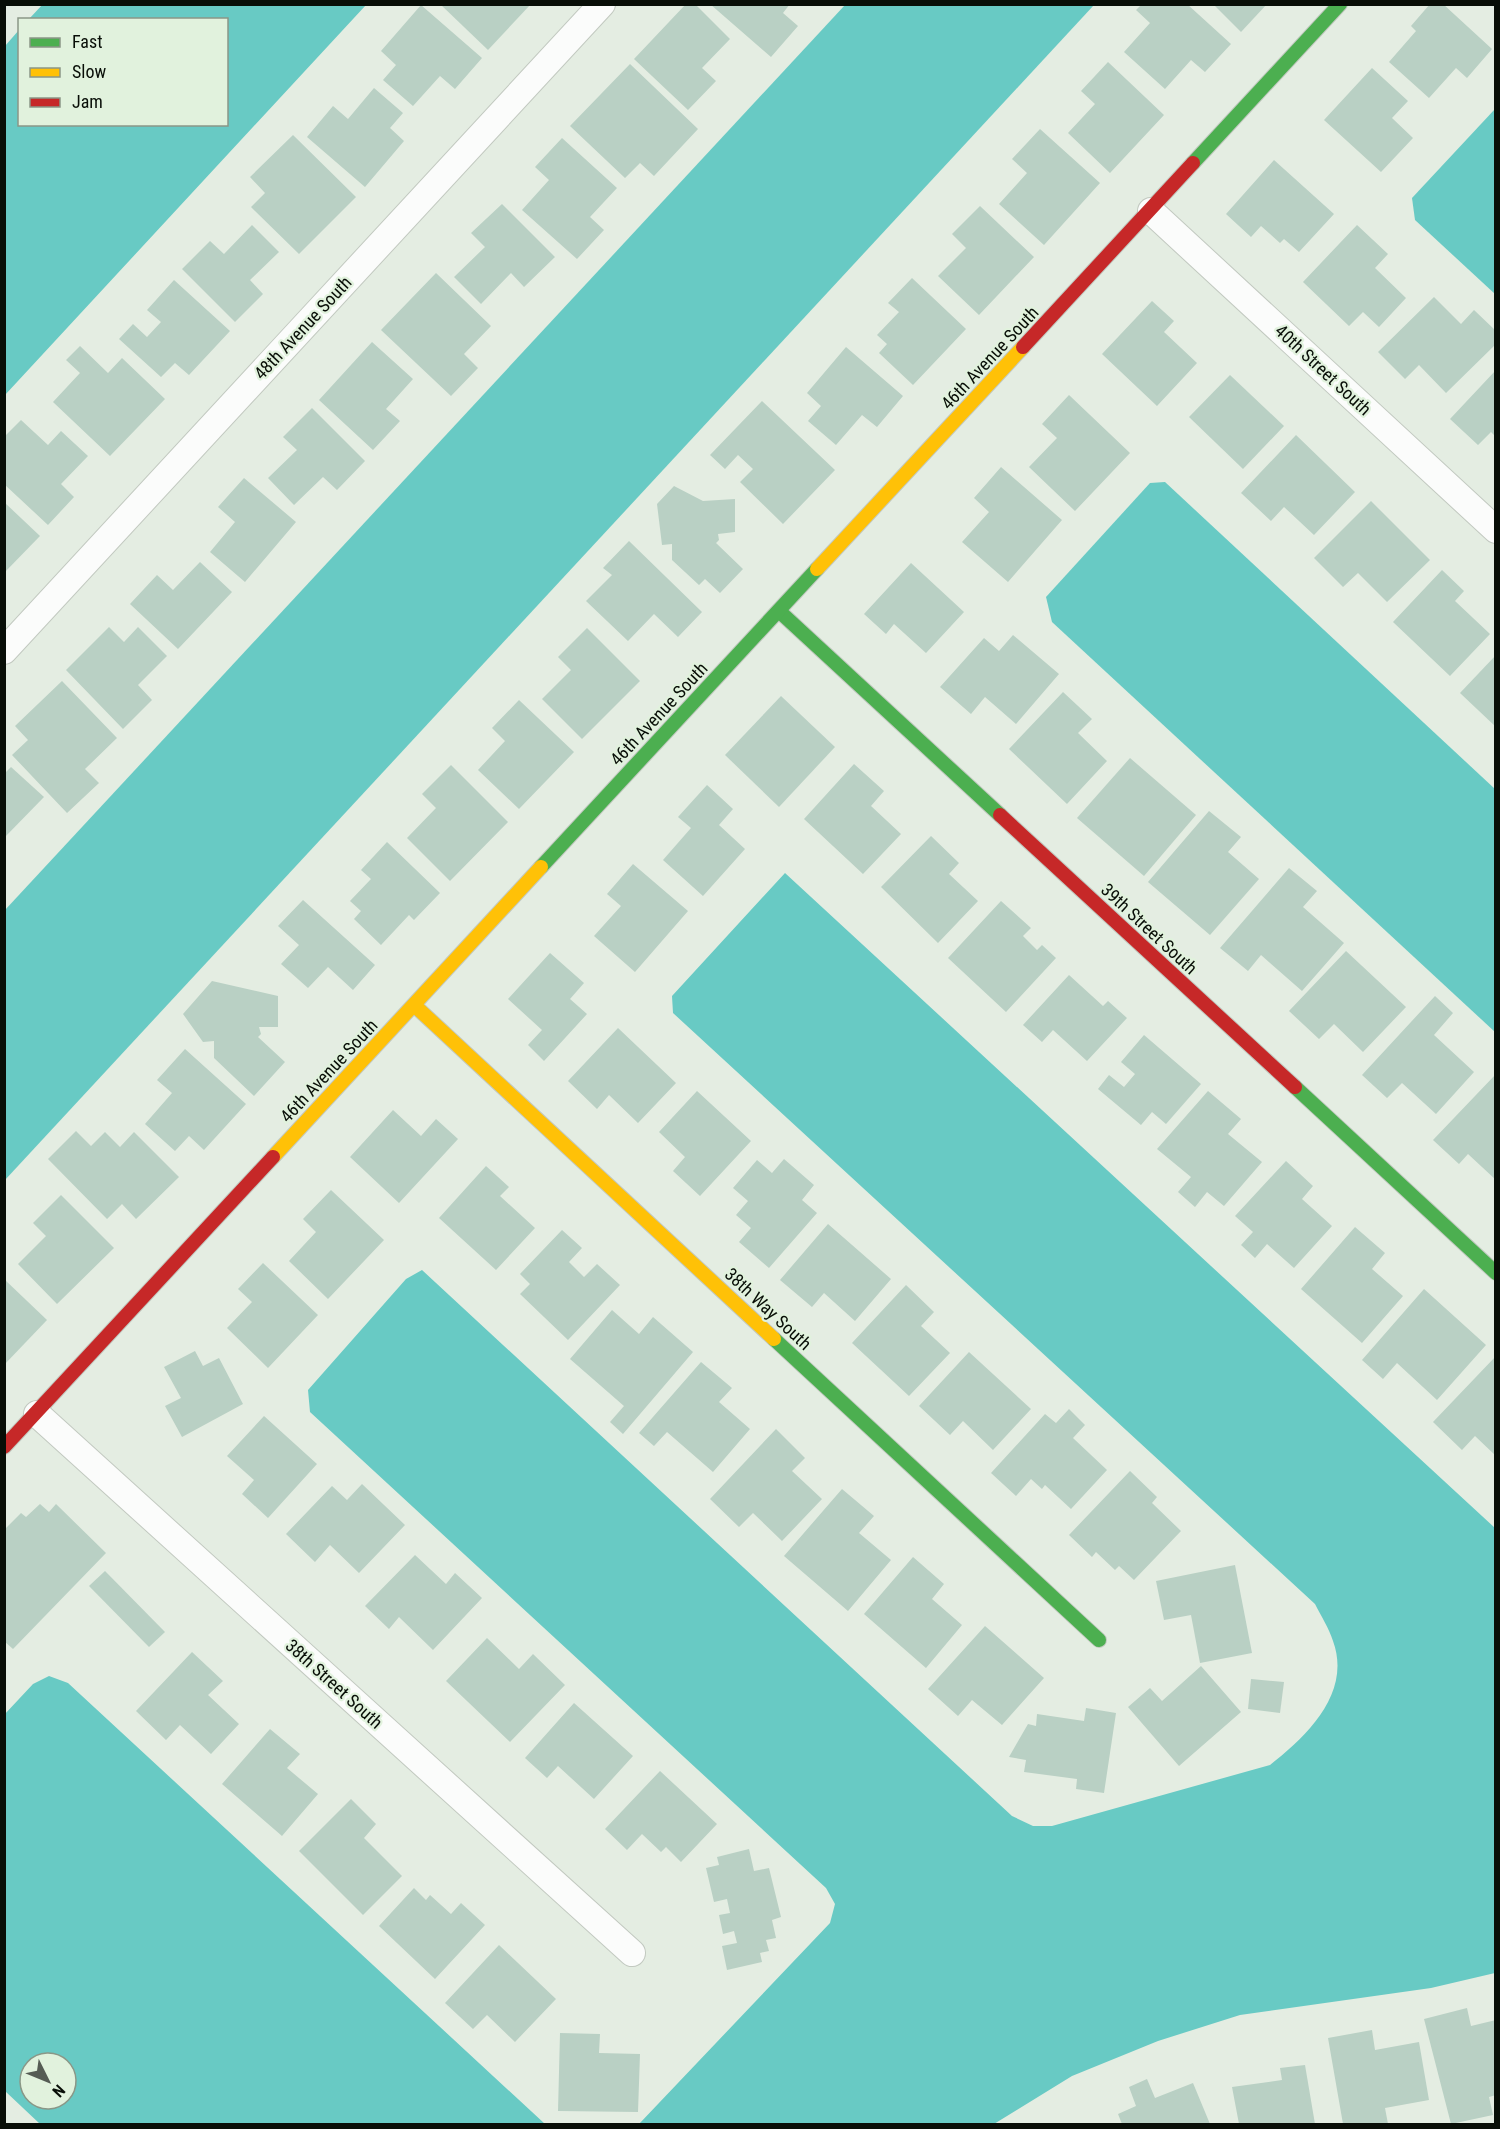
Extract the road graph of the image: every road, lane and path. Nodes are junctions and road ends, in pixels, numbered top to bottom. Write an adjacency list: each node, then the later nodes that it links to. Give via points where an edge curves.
1 (602, 4): 6 (street, 48th Avenue South)
2 (1340, 4): 3 (street, 46th Avenue South)
3 (1151, 211): 4 (street, 40th Street South); 5 (street, 46th Avenue South)
4 (1496, 530)
5 (779, 611): 7 (street, 46th Avenue South); 8 (street, 39th Street South)
6 (4, 651)
7 (414, 1005): 9 (street, 46th Avenue South); 11 (street, 38th Way South)
8 (1496, 1273)
9 (37, 1414): 10 (street, 46th Avenue South); 12 (street, 38th Street South)
10 (4, 1447)
11 (1099, 1640)
12 (632, 1953)

